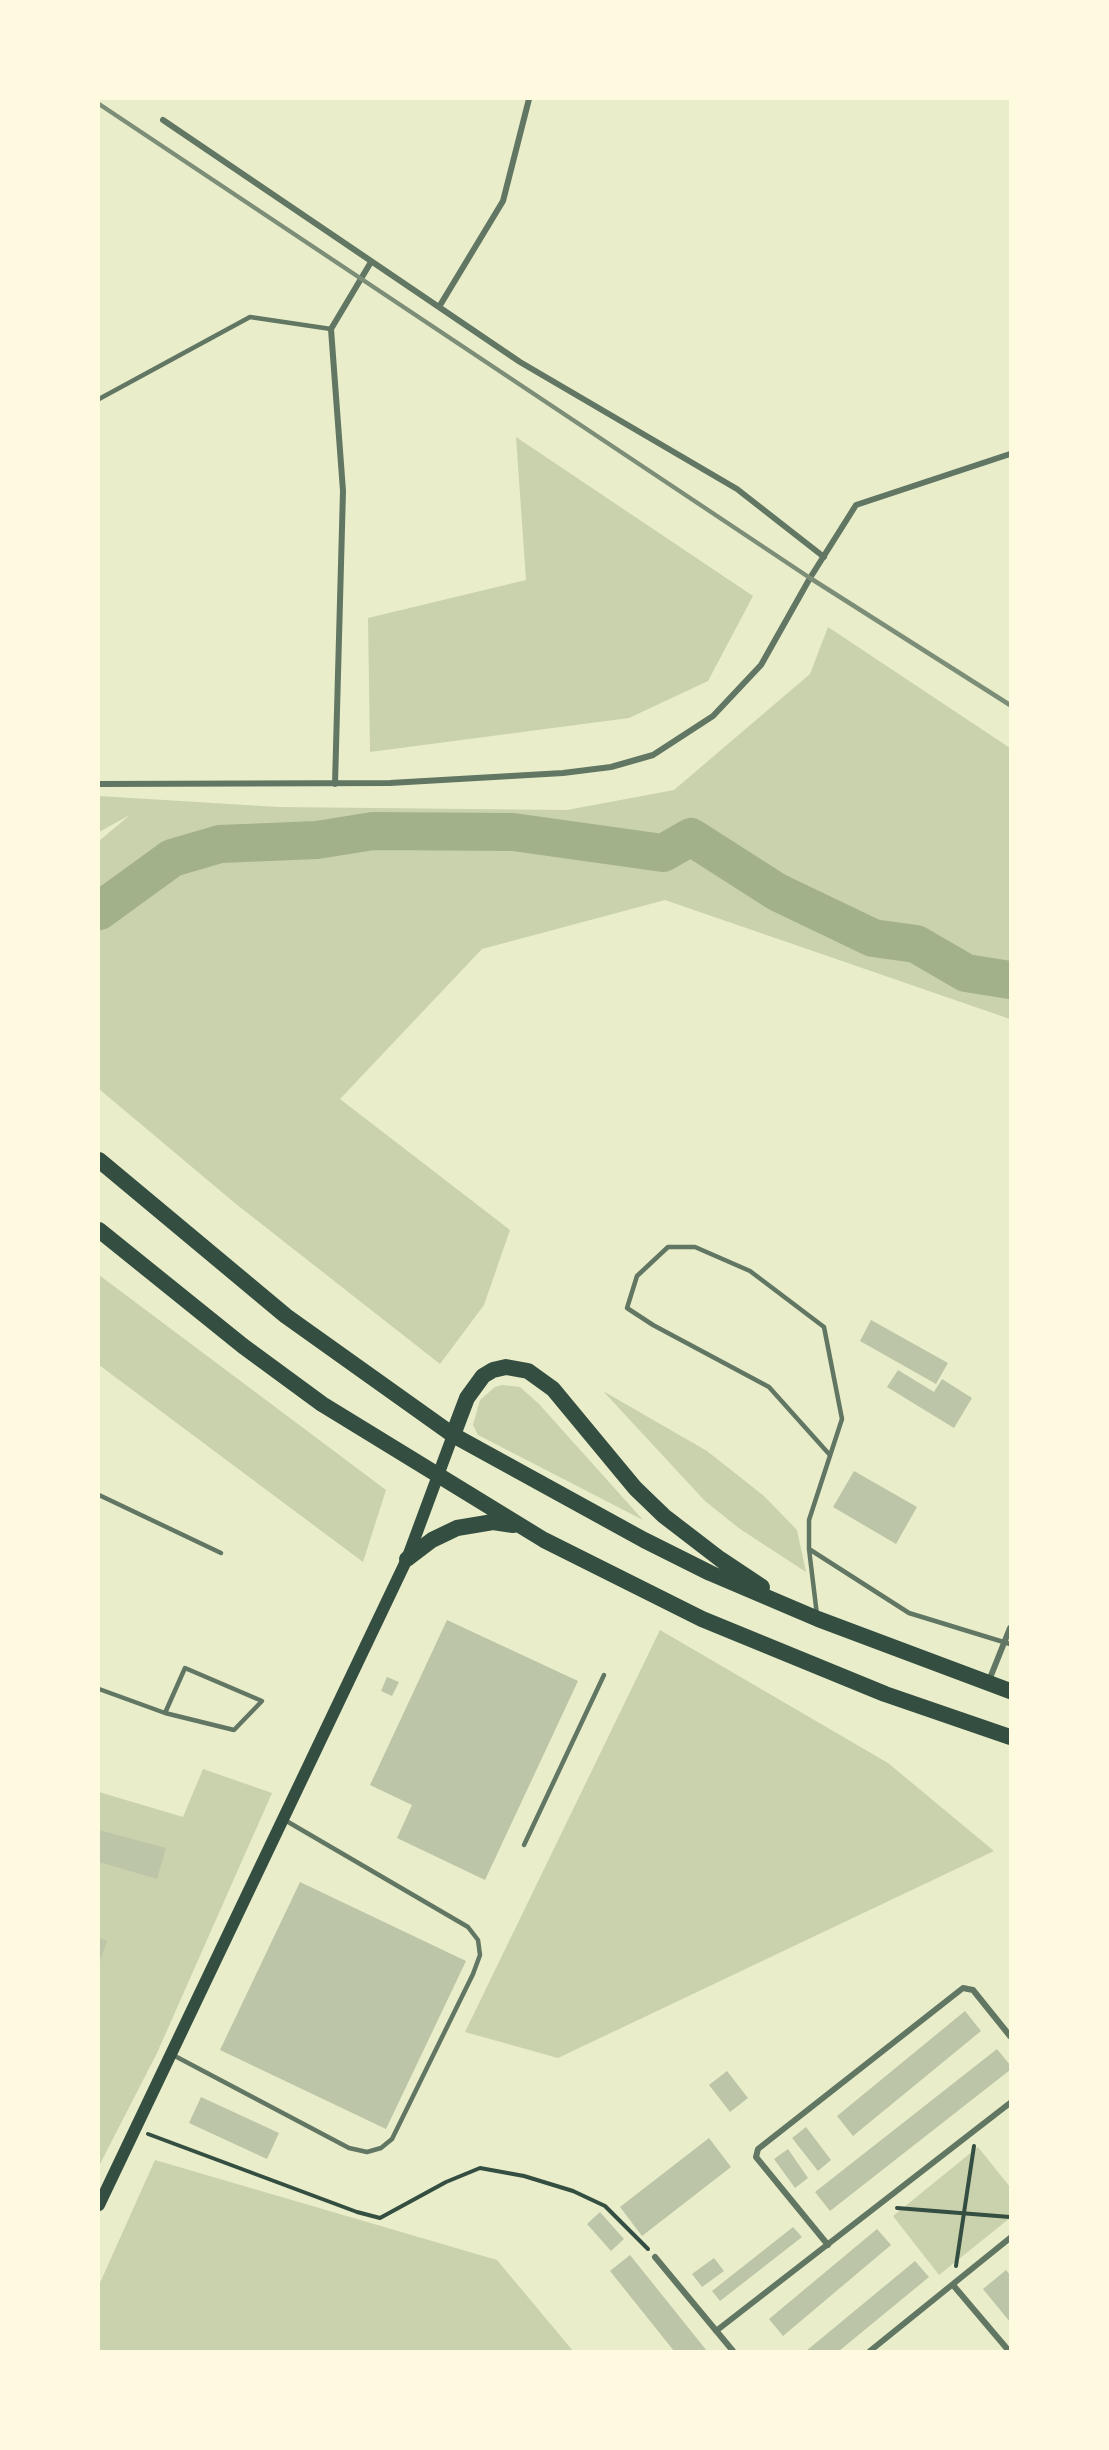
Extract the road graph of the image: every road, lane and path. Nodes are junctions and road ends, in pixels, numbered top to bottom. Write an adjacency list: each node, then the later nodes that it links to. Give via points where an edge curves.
1 (529, 99): 4 (street, via 503,201)
2 (163, 120): 3 (street)
3 (371, 262): 4 (street); 5 (street)
4 (439, 307): 8 (street, via 520,362 737,489)
5 (332, 329): 6 (lane, via 250,317); 10 (street, via 343,491)
6 (99, 399)
7 (1010, 454): 8 (street, via 856,505)
8 (824, 557): 10 (street, via 761,665 713,716 653,756 611,767 562,773)
9 (99, 784): 10 (street)
10 (335, 784)
11 (99, 1160): 13 (highway, via 286,1317)
12 (99, 1230): 15 (highway, via 322,1404)
13 (453, 1435): 15 (main road); 21 (highway, via 644,1540); 21 (highway, via 467,1398 483,1376 506,1367 528,1371 553,1389 635,1488 664,1516 720,1559)
14 (829, 1454): 14 (lane, via 769,1387 627,1308 637,1276 668,1247 695,1247 750,1271 824,1327 842,1419); 18 (lane, via 809,1520)
15 (439, 1477): 17 (highway); 20 (main road)
16 (99, 1495): 19 (lane)
17 (544, 1540): 20 (highway, via 504,1523 467,1525 432,1540); 29 (highway, via 712,1623 885,1694)
18 (809, 1549): 21 (lane); 23 (lane, via 909,1613)
19 (221, 1553)
20 (407, 1559): 30 (main road)
21 (818, 1619): 25 (highway)
22 (1010, 1628): 23 (street)
23 (1007, 1643): 25 (street)
24 (604, 1675): 31 (lane)
25 (988, 1683): 27 (highway)
26 (99, 1689): 28 (lane)
27 (1010, 1691)
28 (165, 1713): 28 (lane, via 185,1668 262,1701 234,1730)
29 (1010, 1737)
30 (283, 1819): 33 (main road); 33 (lane, via 468,1927 478,1940 480,1955 473,1974 392,2139 367,2152 349,2148)
31 (524, 1845)
32 (1010, 2036): 42 (street, via 973,1990 963,1988 758,2149 756,2157)
33 (171, 2055): 36 (main road)
34 (1010, 2103): 35 (street)
35 (977, 2127): 38 (street); 39 (path)
36 (136, 2129): 37 (main road); 43 (path, via 380,2218 480,2168 524,2176 605,2206)
37 (99, 2205)
38 (878, 2206): 39 (path); 42 (street)
39 (964, 2215): 40 (path); 44 (path)
40 (1010, 2217)
41 (1010, 2238): 44 (street)
42 (828, 2245): 45 (street)
43 (655, 2257): 45 (street)
44 (953, 2285): 47 (street); 48 (street)
45 (716, 2331): 46 (street)
46 (733, 2351)
47 (870, 2351)
48 (1009, 2351)

